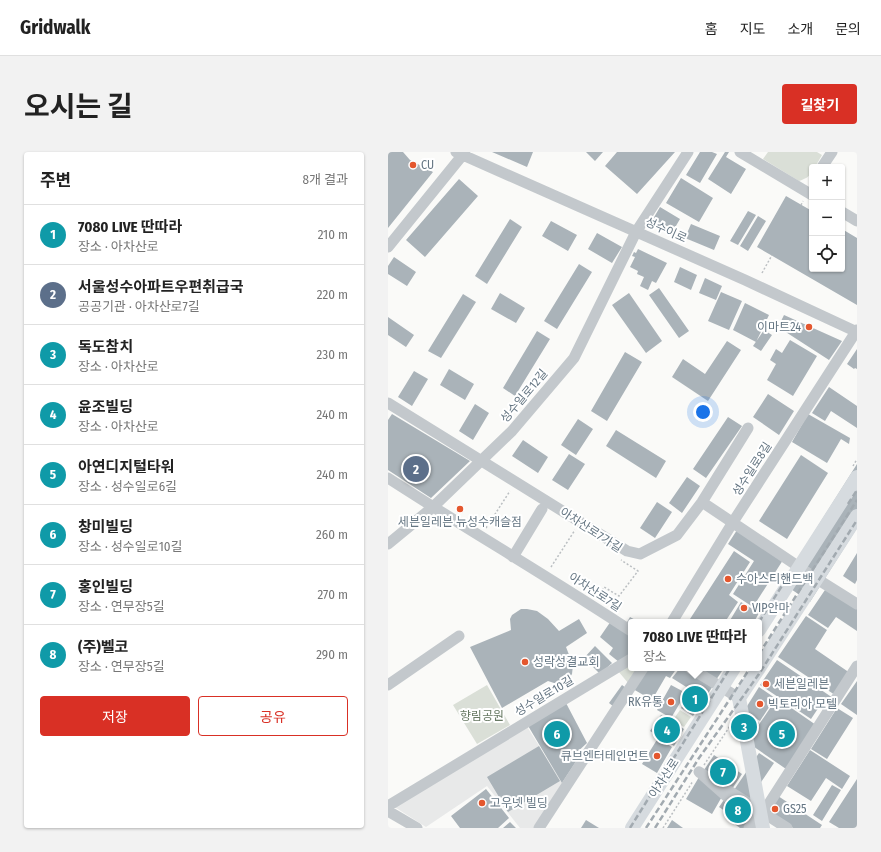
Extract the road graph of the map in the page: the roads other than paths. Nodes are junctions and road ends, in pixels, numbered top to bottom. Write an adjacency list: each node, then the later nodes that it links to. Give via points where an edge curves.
1 (688, 152): 9 (street, 성수일로12길)
2 (740, 152): 6 (street)
3 (832, 152): 5 (street)
4 (461, 153): 9 (street, 성수이로); 10 (street)
5 (824, 164)
6 (809, 189)
7 (845, 214): 8 (street)
8 (857, 221)
9 (636, 232): 11 (street, 성수이로); 14 (street, 성수일로12길, via 574,358 512,431)
10 (388, 247)
11 (857, 332): 21 (street, 성수일로8길)
12 (388, 403): 14 (street)
13 (748, 428): 17 (street)
14 (481, 460): 17 (street, via 628,551 640,554 677,535); 18 (street, 성수일로12길)
15 (857, 476): 24 (main road)
16 (388, 478): 18 (street, 아차산로7길)
17 (702, 502): 21 (street)
18 (433, 507): 22 (street, 성수일로12길); 23 (street, 아차산로7길)
19 (542, 509): 23 (street)
20 (857, 516): 24 (main road)
21 (733, 522): 24 (street); 26 (street, 성수일로8길)
22 (388, 544)
23 (513, 557): 28 (street, 아차산로7길)
24 (808, 573): 25 (street); 27 (main road); 31 (main road)
25 (857, 604)
26 (674, 619)
27 (762, 627)
28 (628, 629)
29 (459, 636): 37 (street)
30 (628, 661): 40 (street, 성수일로10길)
31 (762, 662)
32 (857, 666): 42 (street)
33 (641, 671): 44 (street)
34 (695, 671): 38 (street)
35 (732, 671): 38 (main road, 아차산로)
36 (757, 671): 39 (main road)
37 (388, 685)
38 (722, 688): 39 (street); 45 (main road, 아차산로)
39 (739, 698): 47 (main road)
40 (388, 806)
41 (388, 811): 43 (street)
42 (763, 813): 46 (street); 47 (street, via 699,772); 48 (street)
43 (416, 828)
44 (539, 828)
45 (632, 828)
46 (749, 828)
47 (763, 828)
48 (787, 828)

